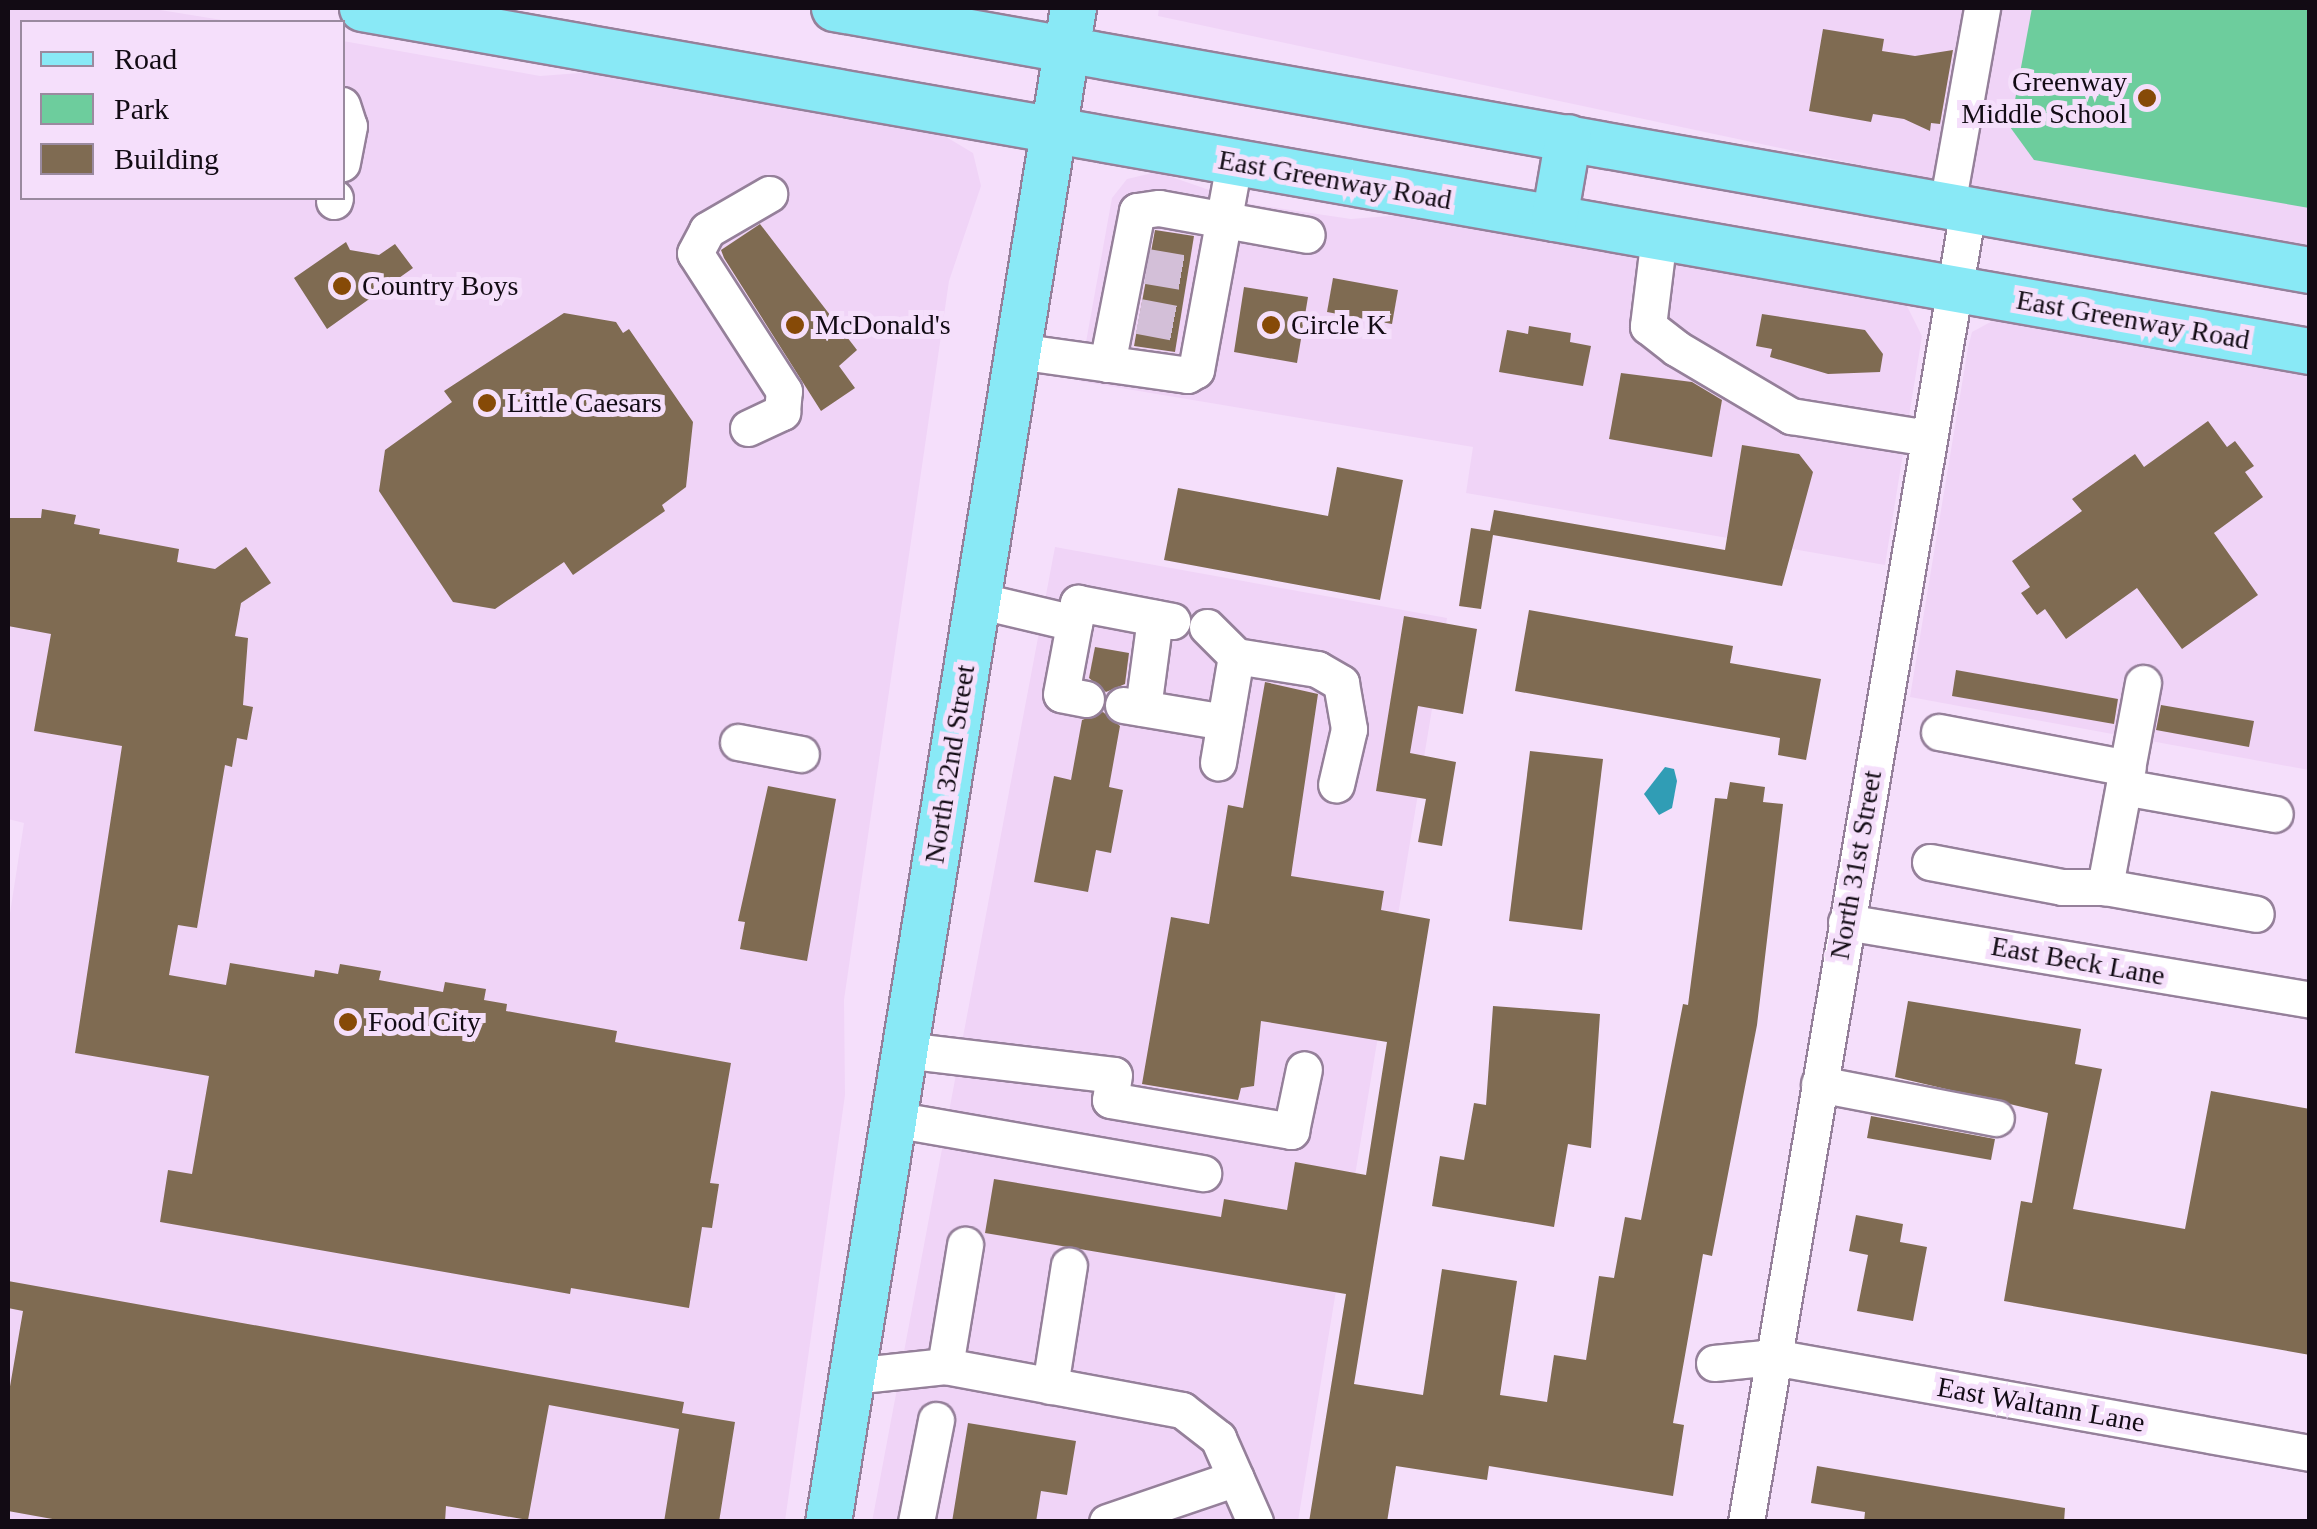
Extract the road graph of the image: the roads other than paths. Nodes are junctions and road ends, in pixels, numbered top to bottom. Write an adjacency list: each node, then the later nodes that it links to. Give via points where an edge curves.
1 (362, 8): 4 (main road, East Greenway Road)
2 (834, 8): 5 (main road)
3 (1982, 8): 12 (street, North 31st Street)
4 (568, 25): 7 (main road, East Greenway Road)
5 (1070, 28): 7 (main road, North 32nd Street); 8 (main road)
6 (345, 116): 9 (street)
7 (1053, 130): 10 (main road, East Greenway Road); 19 (main road, North 32nd Street)
8 (1568, 138): 12 (main road); 13 (main road)
9 (345, 144)
10 (1234, 162): 13 (main road, East Greenway Road); 14 (street)
11 (769, 194): 22 (street, via 707,230 695,253 784,391 782,412)
12 (1958, 207): 17 (main road); 18 (street, North 31st Street)
13 (1554, 218): 16 (main road, East Greenway Road)
14 (1225, 221): 15 (street); 21 (street, via 1158,208 1137,211 1127,314); 21 (street, via 1202,276 1194,326 1203,359 1187,375)
15 (1307, 235)
16 (1660, 236): 18 (main road, East Greenway Road); 23 (street, via 1648,326 1676,348 1792,416)
17 (2310, 270)
18 (1954, 288): 20 (main road, East Greenway Road); 23 (street, North 31st Street)
19 (1018, 351): 21 (street); 24 (main road, North 32nd Street)
20 (2310, 351)
21 (1106, 364)
22 (748, 428)
23 (1928, 438): 41 (street, North 31st Street)
24 (977, 600): 25 (street); 43 (main road, North 32nd Street)
25 (1074, 622): 29 (street, via 1061,694); 30 (street, via 1078,603 1164,619 1133,707)
26 (1207, 627): 27 (street)
27 (1236, 656): 30 (street); 36 (street, via 1317,669 1341,683 1349,729)
28 (2143, 683): 35 (street)
29 (1086, 699)
30 (1225, 722): 34 (street)
31 (1939, 732): 35 (street)
32 (738, 742): 33 (street)
33 (801, 754)
34 (1218, 762)
35 (2126, 778): 37 (street); 39 (street)
36 (1336, 785)
37 (2275, 814)
38 (1930, 862): 39 (street, via 2062,887)
39 (2106, 887): 40 (street)
40 (2256, 914)
41 (1846, 922): 42 (street, East Beck Lane); 45 (street, North 31st Street)
42 (2310, 1000)
43 (904, 1050): 44 (street, via 1114,1075 1110,1100 1292,1131); 47 (main road, North 32nd Street)
44 (1304, 1069)
45 (1819, 1084): 46 (street); 51 (street, North 31st Street)
46 (1996, 1118)
47 (893, 1119): 48 (street); 54 (main road, North 32nd Street)
48 (1203, 1174)
49 (965, 1244): 53 (street)
50 (1070, 1265): 55 (street)
51 (1773, 1357): 52 (street, East Waltann Lane); 57 (street, East Waltann Lane); 63 (street, North 31st Street)
52 (1714, 1362)
53 (944, 1366): 54 (street); 55 (street)
54 (852, 1376): 59 (main road, North 32nd Street)
55 (1050, 1386): 58 (street, via 1182,1410 1218,1438)
56 (936, 1420): 60 (street)
57 (2310, 1453)
58 (1236, 1478): 61 (street); 62 (street)
59 (828, 1522)
60 (916, 1522)
61 (1107, 1522)
62 (1255, 1522)
63 (1746, 1522)

